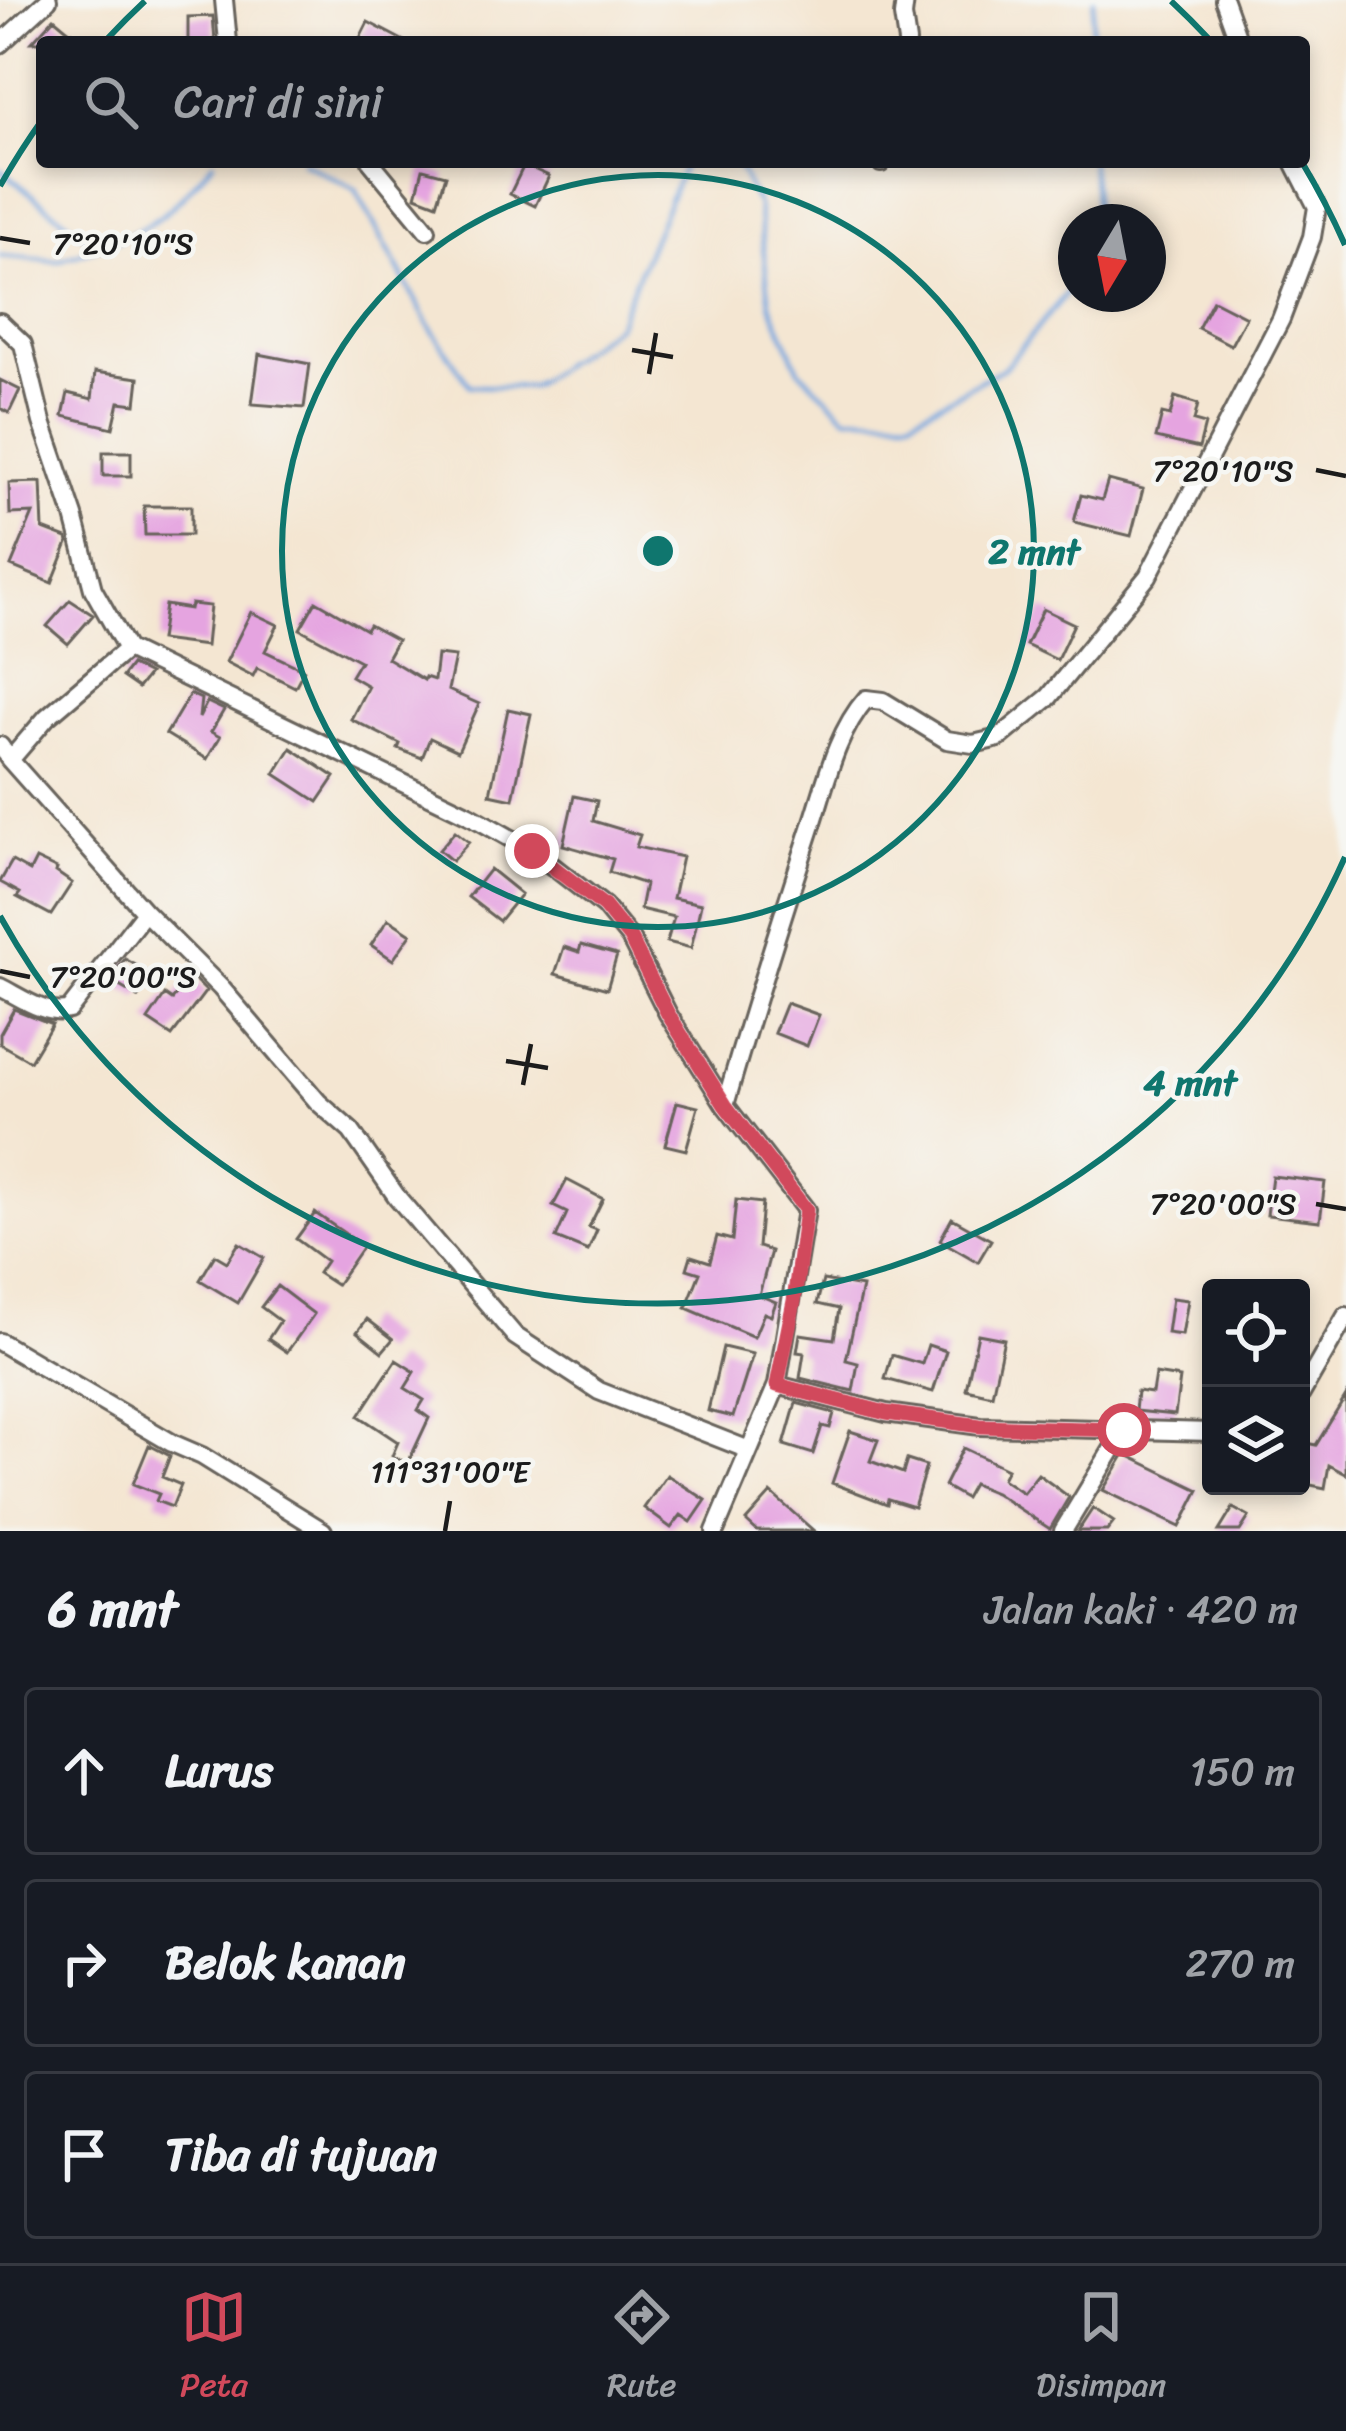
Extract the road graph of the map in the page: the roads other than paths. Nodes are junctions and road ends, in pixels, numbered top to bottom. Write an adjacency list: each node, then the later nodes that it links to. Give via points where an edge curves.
1 (48, 0): 8 (street)
2 (224, 0): 5 (street)
3 (905, 0): 6 (street)
4 (1225, 0): 7 (street)
5 (227, 36)
6 (907, 36)
7 (1237, 36)
8 (0, 44)
9 (376, 168): 11 (street)
10 (1297, 168): 17 (street, via 1317,207 1312,237 1281,319 1148,576 1049,697 999,738 947,740 883,701 866,700 855,712)
11 (427, 230)
12 (0, 322): 13 (street, via 23,344 93,589)
13 (127, 649): 14 (street); 17 (street, via 532,851 604,906 630,938)
14 (5, 753): 15 (street)
15 (145, 912): 16 (street, via 69,1010 49,1011); 24 (street, via 351,1131 515,1336 599,1391)
16 (0, 988)
17 (725, 1105): 20 (street, via 806,1210)
18 (1346, 1316): 21 (street)
19 (0, 1342): 25 (street)
20 (777, 1385): 22 (street, via 980,1426); 24 (street)
21 (1305, 1387)
22 (1124, 1430): 23 (street); 27 (street)
23 (1202, 1432)
24 (748, 1450): 26 (street)
25 (323, 1531)
26 (715, 1531)
27 (1063, 1531)

